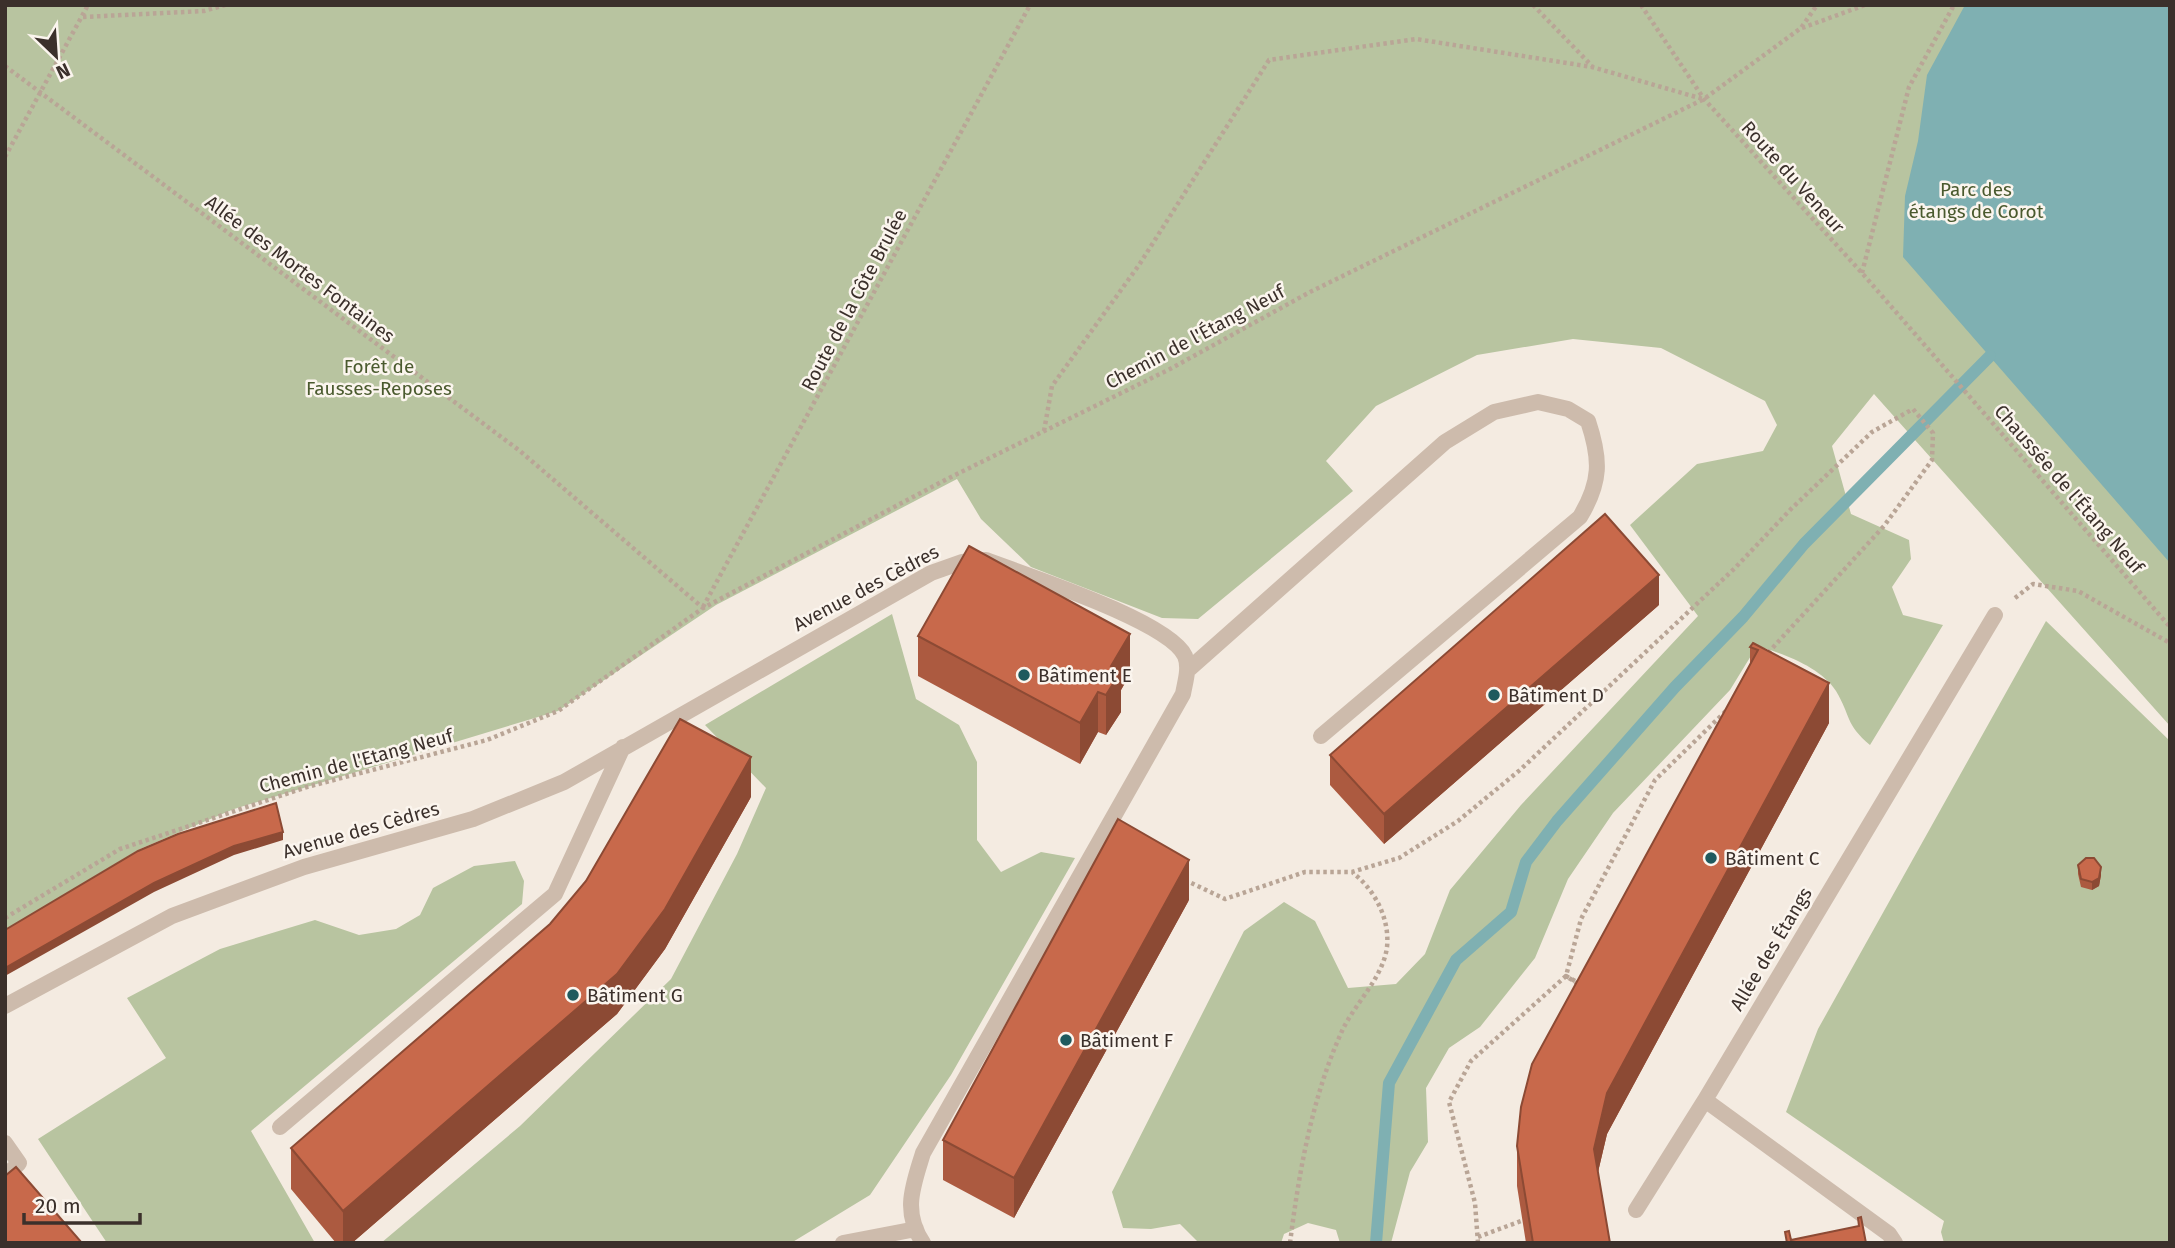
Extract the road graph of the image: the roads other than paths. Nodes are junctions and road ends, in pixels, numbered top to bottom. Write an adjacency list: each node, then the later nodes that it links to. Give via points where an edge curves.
1 (1995, 615): 6 (lane, Allée des Étangs)
2 (1188, 670): 3 (lane, via 1445,442 1494,412 1538,402 1568,409 1588,421 1595,439 1596,491 1580,517); 4 (lane, Avenue des Cèdres, via 1185,656 1174,643 1134,618 986,560 962,562 931,573); 11 (lane, via 1183,694 923,1153 909,1200)
3 (1321, 736)
4 (623, 747): 5 (lane, Avenue des Cèdres, via 564,782 473,819 304,867 172,916); 7 (lane, via 555,894)
5 (5, 1006)
6 (1705, 1100): 10 (lane, Allée des Étangs); 13 (lane, via 1889,1234)
7 (280, 1127)
8 (5, 1143): 9 (lane, via 19,1163)
9 (5, 1177)
10 (1636, 1209)
11 (919, 1236): 12 (lane)
12 (843, 1243)
13 (1895, 1243)

